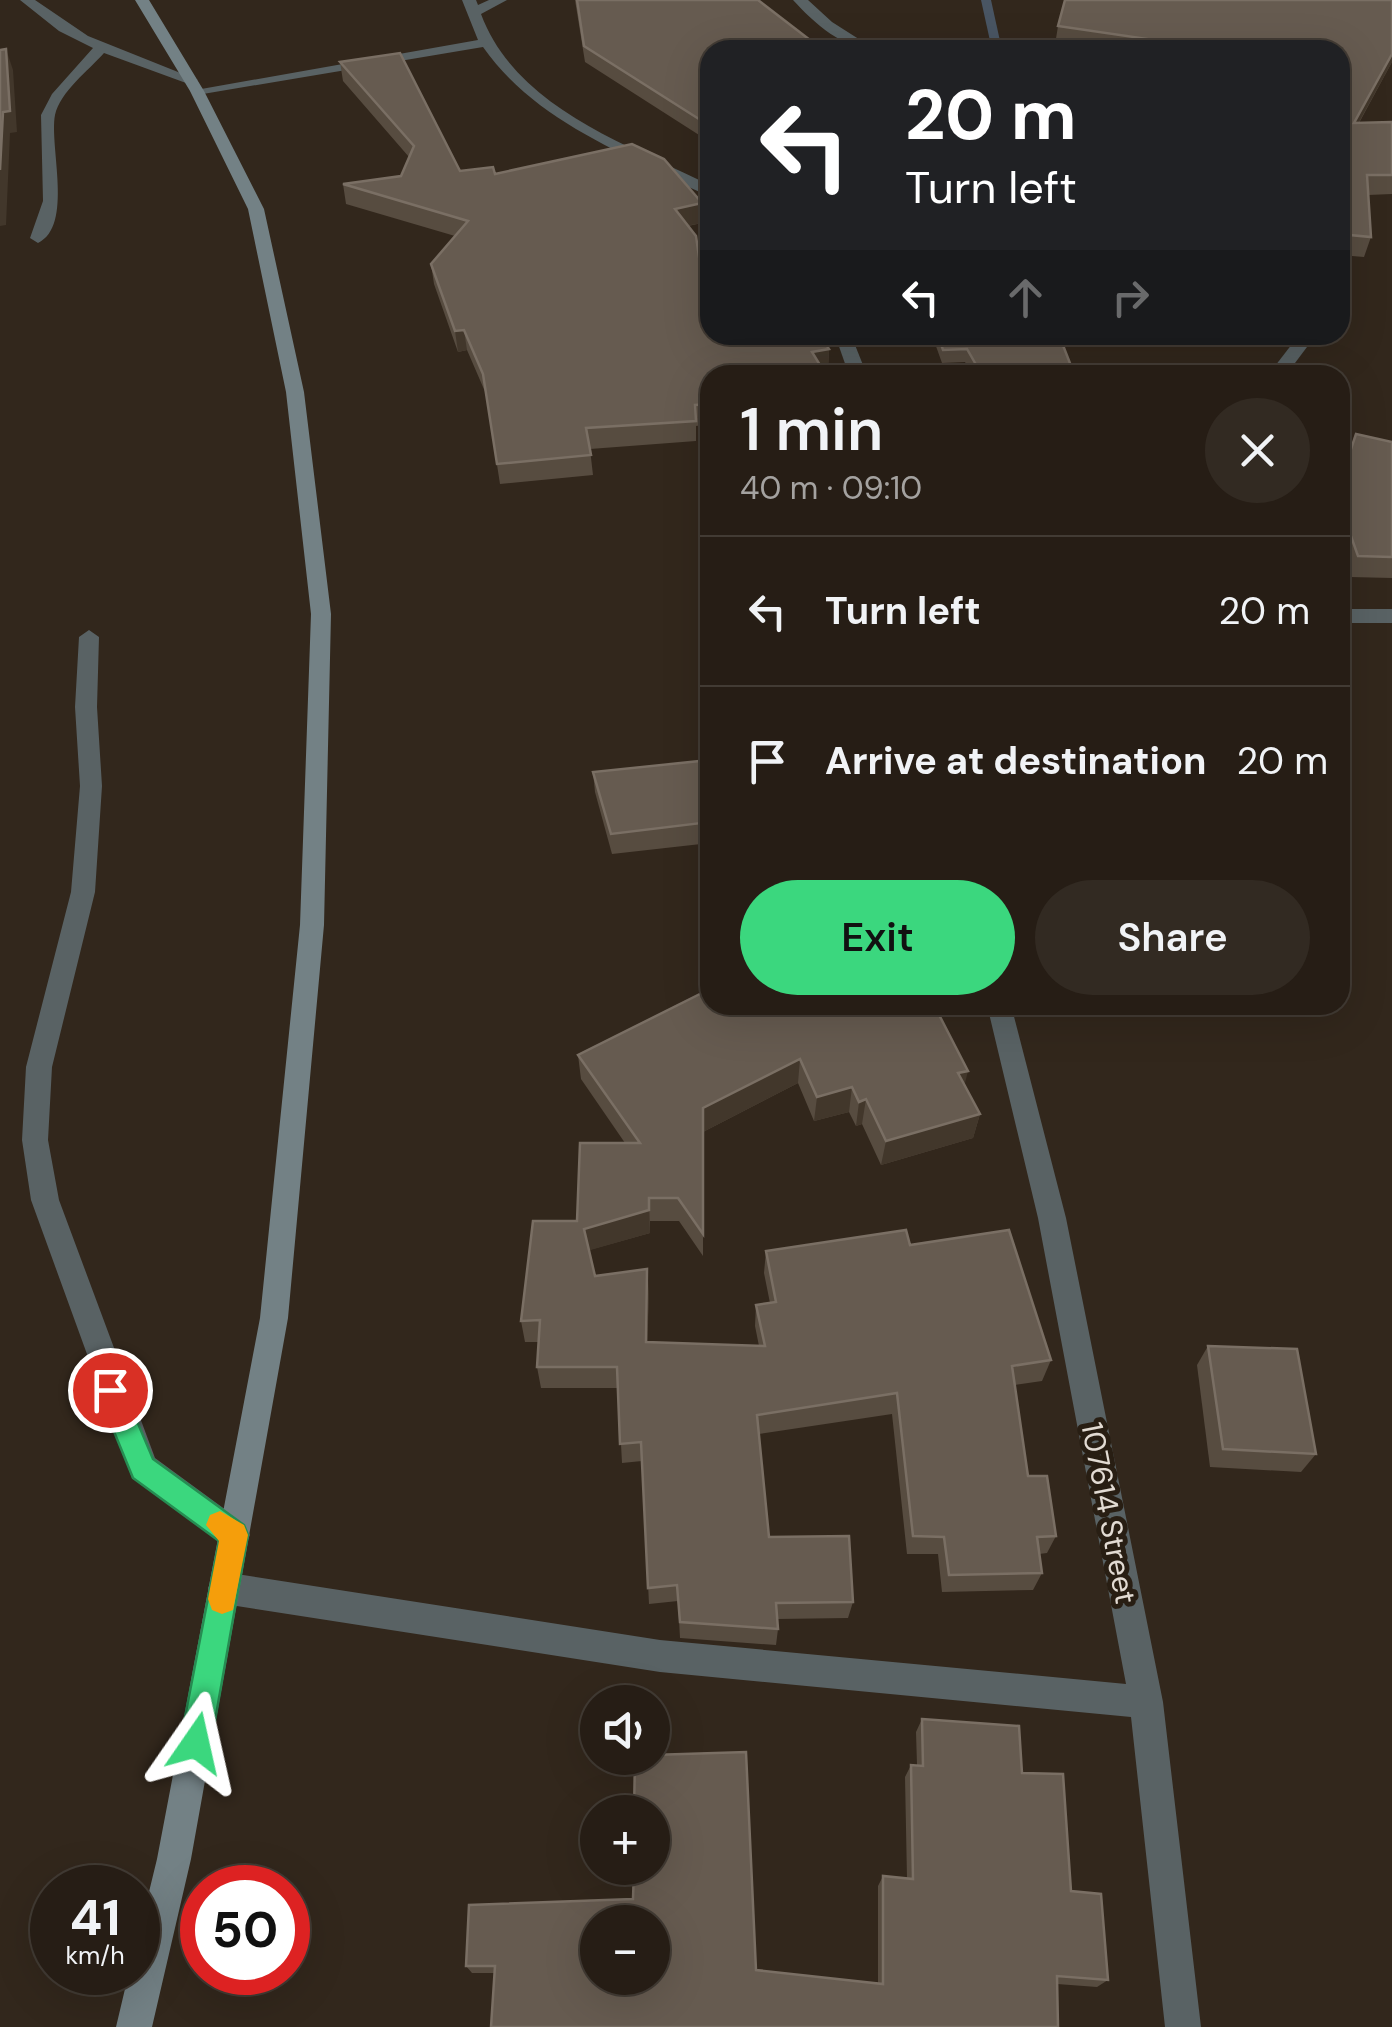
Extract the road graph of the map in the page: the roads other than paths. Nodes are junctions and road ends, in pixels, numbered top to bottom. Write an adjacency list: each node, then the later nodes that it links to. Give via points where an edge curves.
1 (27, 0): 8 (street)
2 (142, 0): 9 (main road)
3 (500, 0): 5 (street)
4 (800, 0): 6 (street)
5 (470, 6): 7 (street)
6 (852, 40)
7 (483, 43): 9 (street); 10 (street, via 530,91 571,120)
8 (101, 48): 9 (street); 11 (street, via 57,96 48,116 51,201)
9 (194, 86): 18 (main road, via 256,209 295,392 321,614 312,925 274,1318)
10 (700, 186)
11 (38, 238)
12 (1300, 345): 13 (street)
13 (1285, 365)
14 (1350, 616): 15 (street)
15 (1392, 616)
16 (89, 636): 18 (street, via 84,892 39,1067 35,1140 42,1186 143,1468)
17 (1001, 1015): 20 (street, 107614 Street, via 1052,1218)
18 (234, 1535): 19 (main road)
19 (224, 1588): 20 (street, via 660,1656); 21 (main road, via 174,1859)
20 (1146, 1702): 22 (street, 107614 Street)
21 (134, 2027)
22 (1183, 2027)

